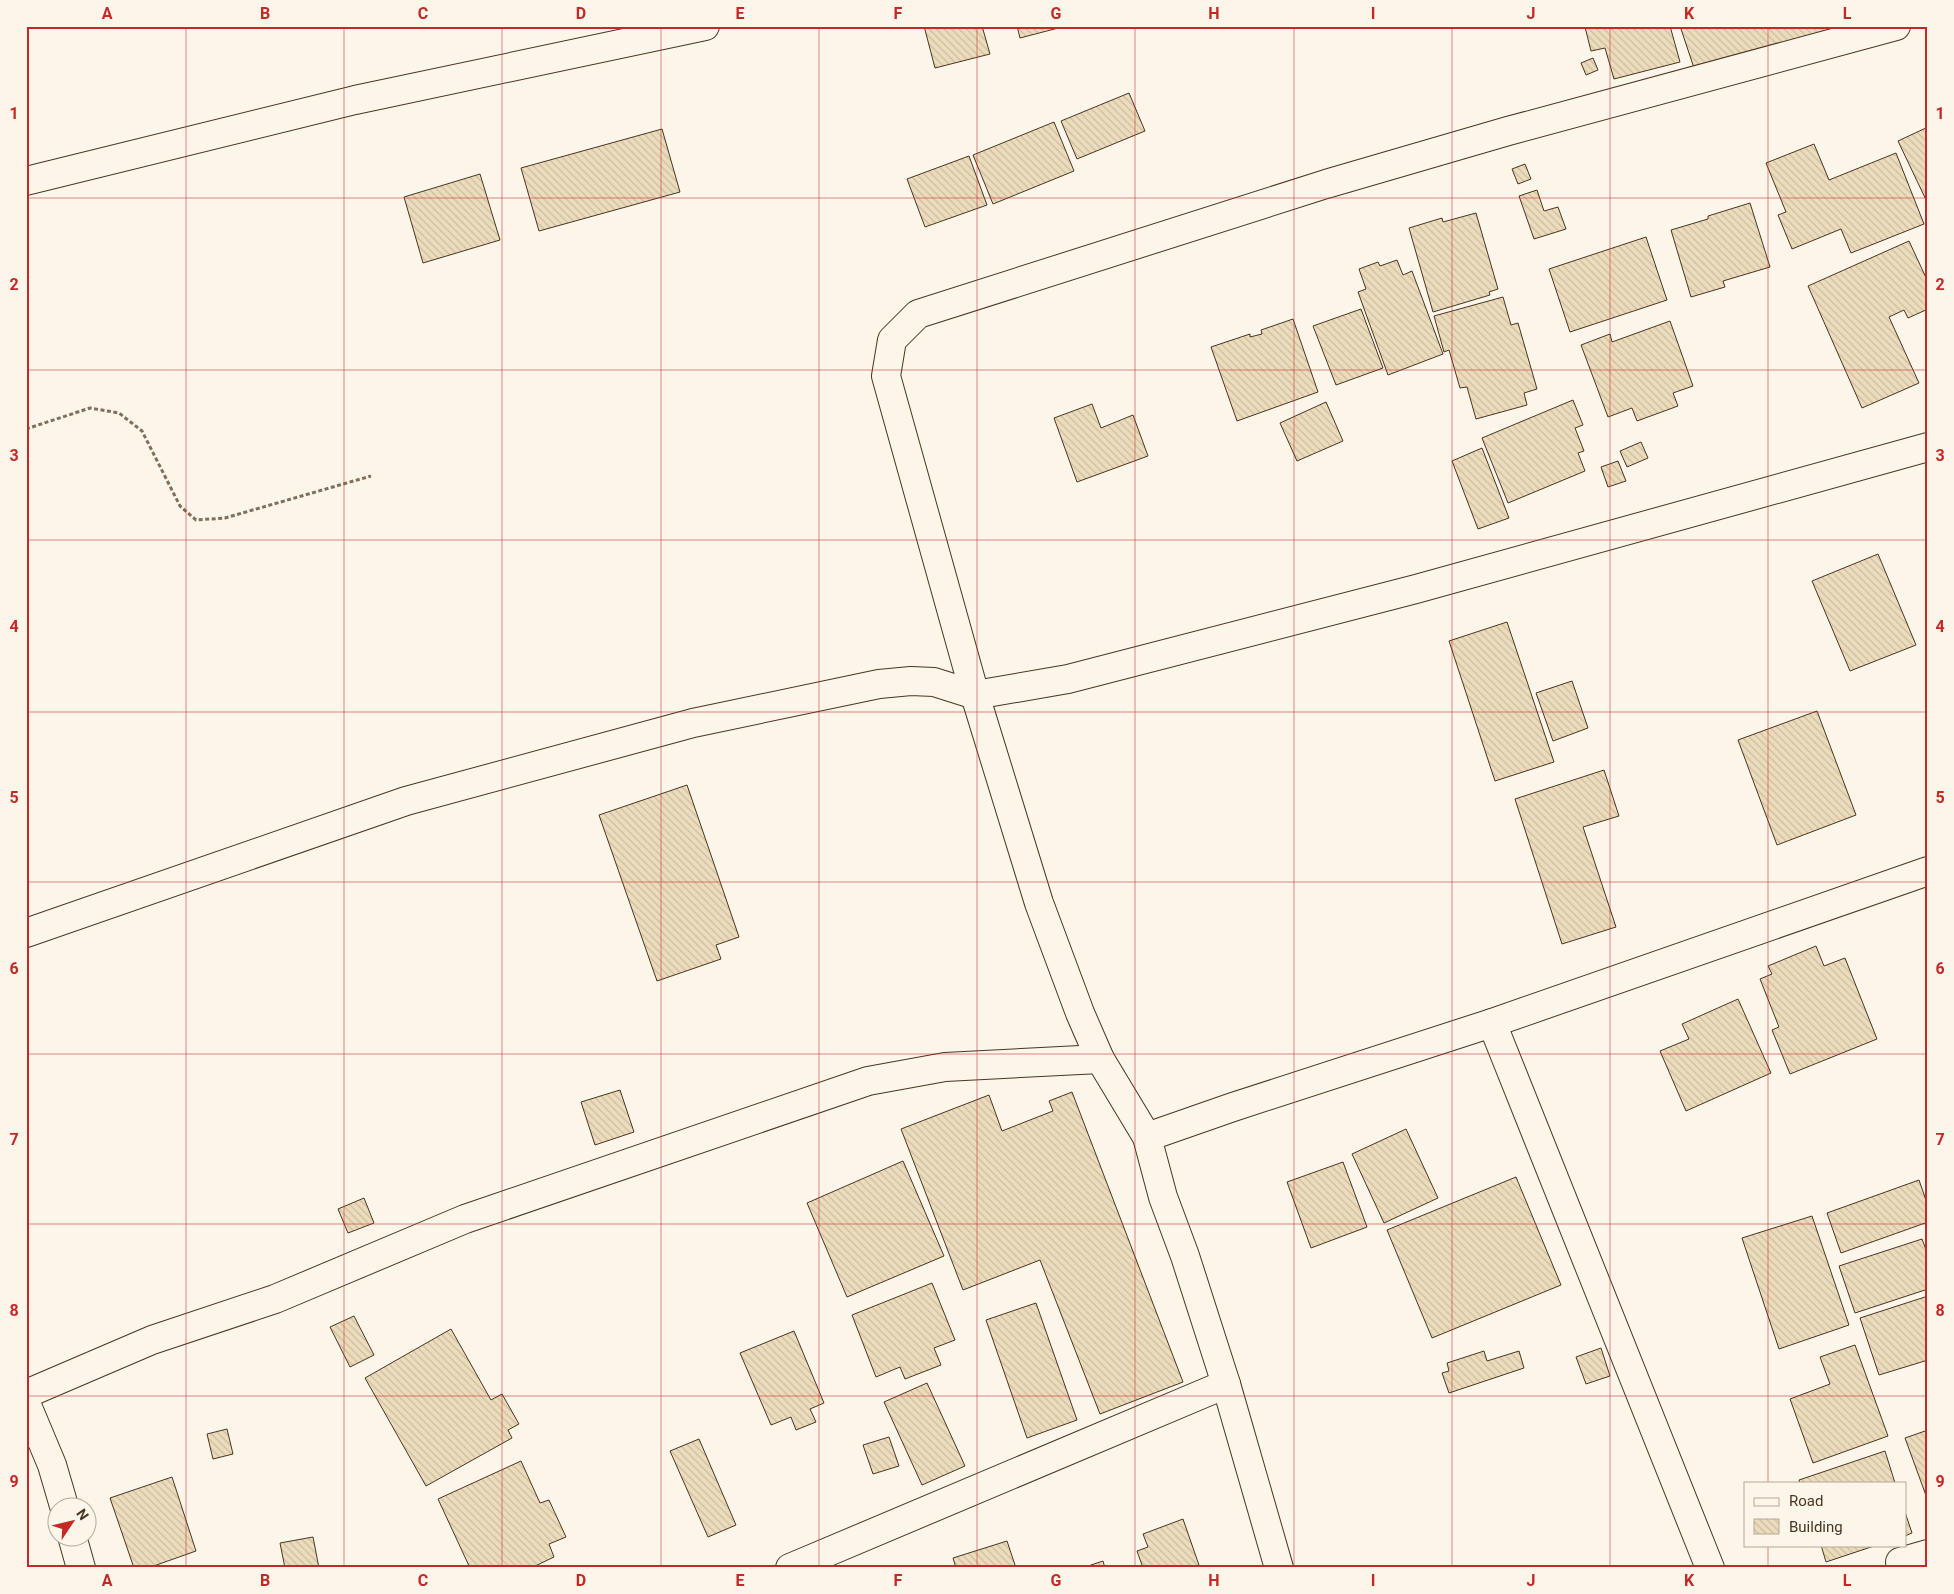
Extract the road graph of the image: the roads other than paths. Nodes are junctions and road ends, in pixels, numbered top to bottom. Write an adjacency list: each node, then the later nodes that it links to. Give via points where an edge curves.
1 (705, 26): 3 (street, via 355,100)
2 (1896, 26): 5 (street, via 1326,184 918,314 892,340 886,376)
3 (26, 181)
4 (1928, 447): 5 (street, via 1388,596 1068,679)
5 (975, 695): 7 (street, via 934,682 879,684 693,723 406,801); 9 (street, via 1039,903)
6 (1928, 871): 8 (street)
7 (26, 933)
8 (1492, 1023): 10 (street); 21 (street)
9 (1100, 1059): 10 (street); 12 (street, via 945,1067 868,1081 465,1219 275,1299 152,1340)
10 (1147, 1137): 11 (street, via 1163,1197)
11 (1226, 1384): 19 (street); 20 (street)
12 (26, 1394)
13 (26, 1403): 14 (street)
14 (61, 1496)
15 (75, 1546): 18 (street)
16 (1928, 1554): 17 (street)
17 (1900, 1562)
18 (81, 1568)
19 (790, 1568)
20 (1279, 1568)
21 (1710, 1568)

